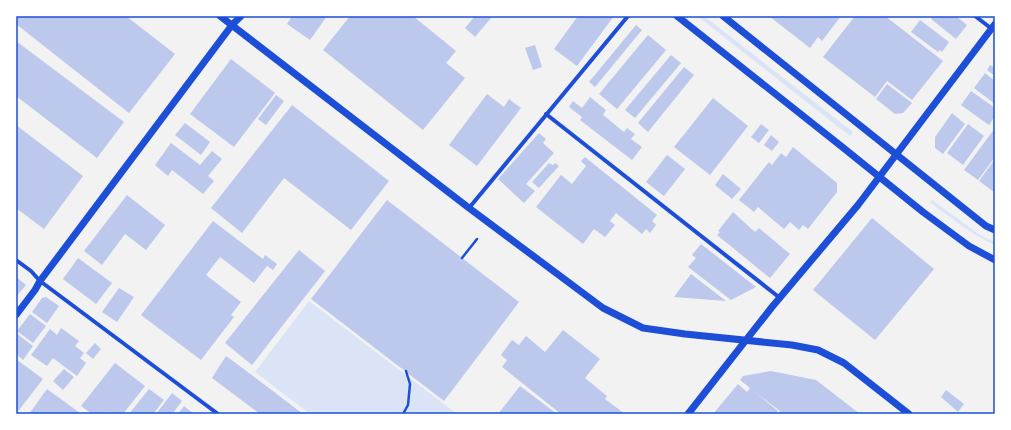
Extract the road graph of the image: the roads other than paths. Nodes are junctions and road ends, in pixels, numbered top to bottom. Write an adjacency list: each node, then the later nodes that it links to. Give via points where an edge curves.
1 (220, 16): 7 (street)
2 (241, 16): 7 (street)
3 (628, 16): 9 (street)
4 (677, 16): 11 (street)
5 (723, 16): 10 (street)
6 (975, 16): 8 (street)
7 (232, 26): 12 (street); 16 (street)
8 (993, 26): 10 (street)
9 (546, 114): 12 (street); 17 (street)
10 (897, 154): 11 (street); 13 (street, via 980,221)
11 (880, 177): 15 (street, via 969,246); 17 (street)
12 (469, 208): 19 (street, via 603,308 642,328)
13 (995, 230)
14 (16, 260): 16 (street)
15 (995, 260)
16 (40, 281): 18 (street); 20 (street)
17 (780, 298): 19 (street)
18 (16, 315)
19 (746, 340): 21 (street); 22 (street, via 818,350 844,363)
20 (218, 414)
21 (688, 414)
22 (909, 414)

